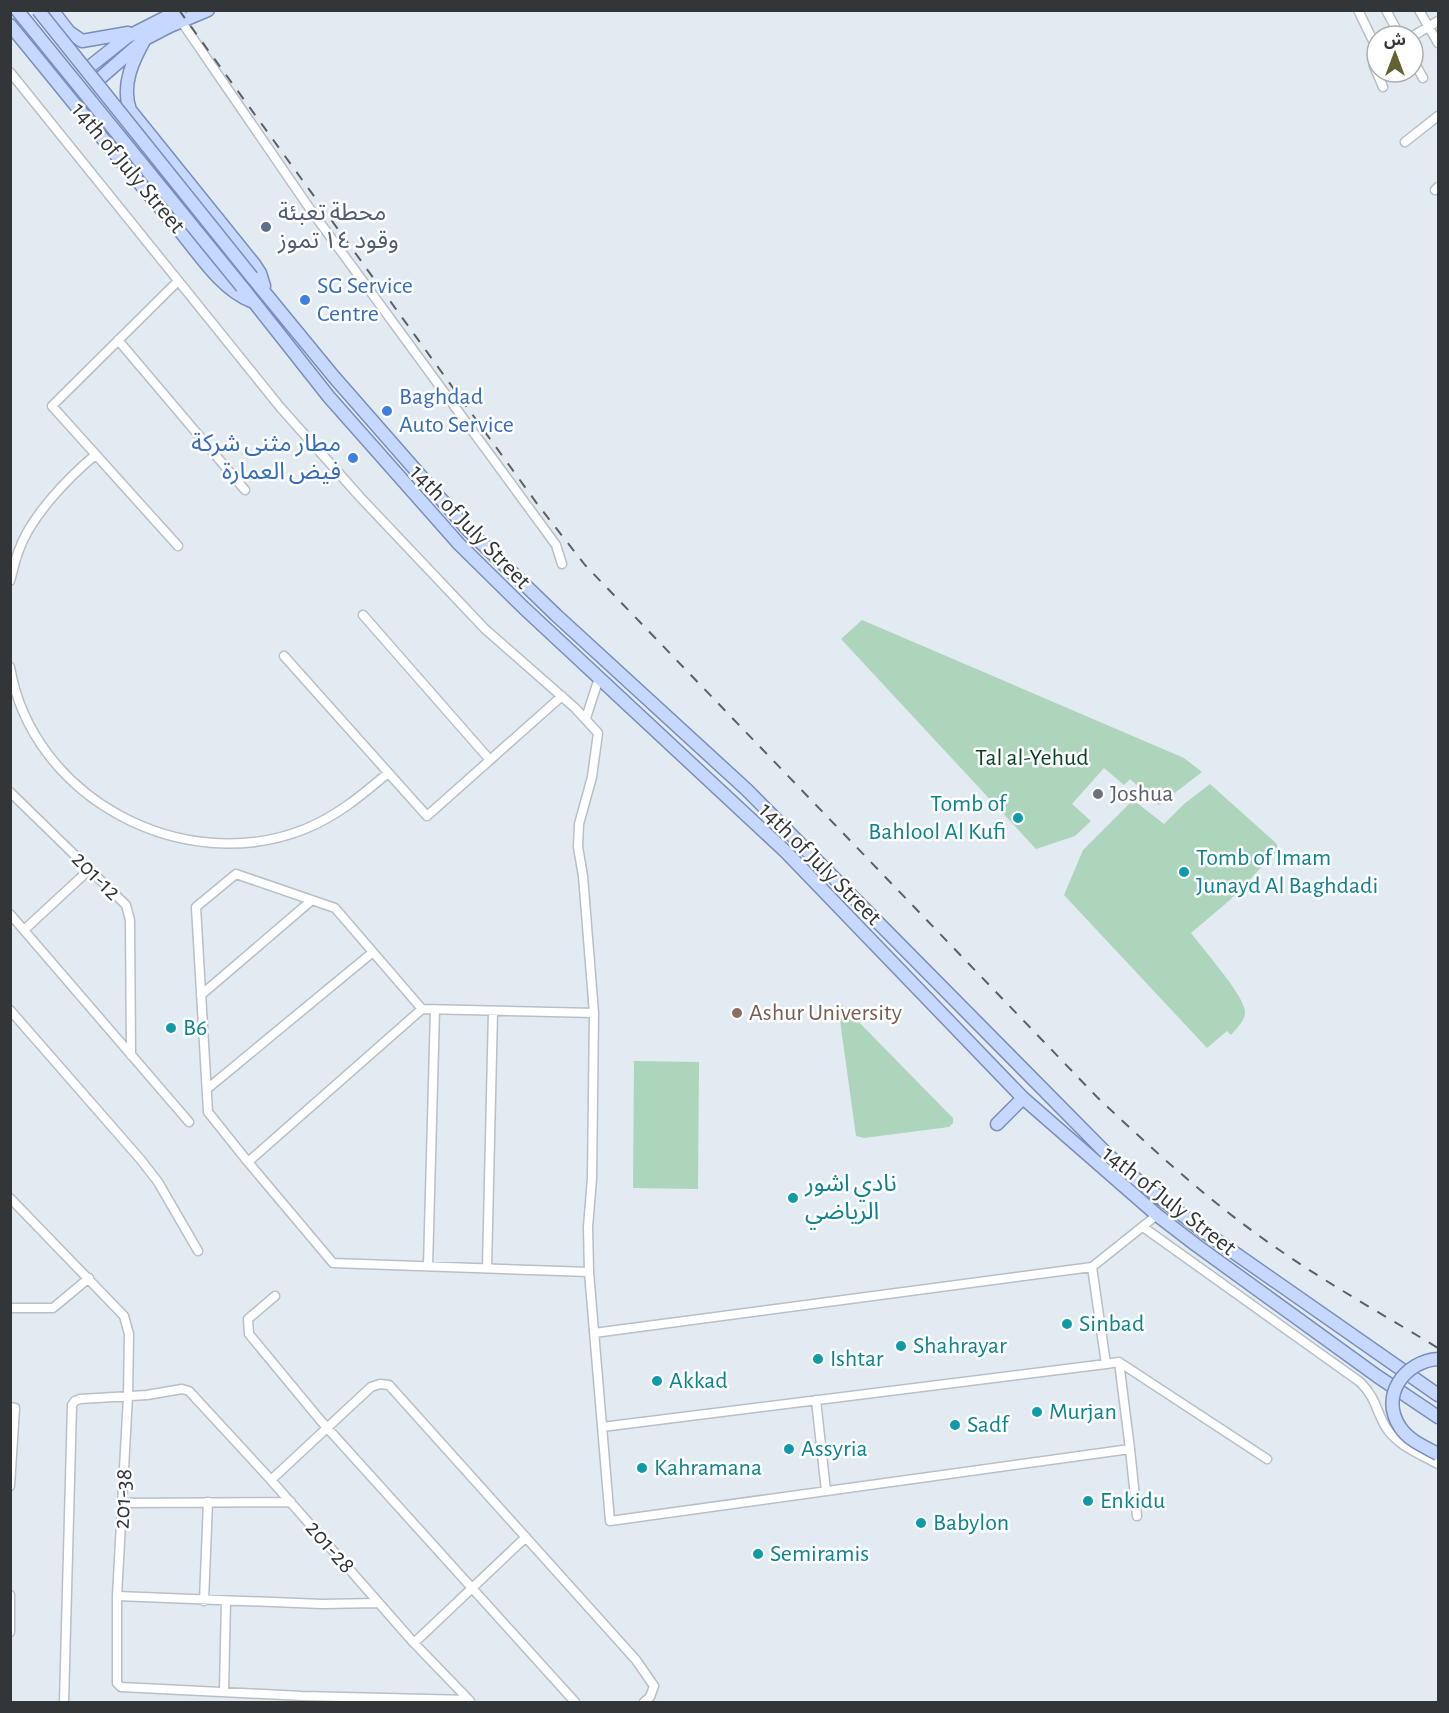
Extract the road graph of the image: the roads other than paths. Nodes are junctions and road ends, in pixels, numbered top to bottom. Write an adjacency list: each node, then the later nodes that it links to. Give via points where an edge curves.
1 (17, 10): 26 (main road, 14th of July Street, bridge)
2 (38, 10): 25 (main road, 14th of July Street, bridge)
3 (52, 10): 15 (main road, via 69,32 82,41)
4 (208, 10): 8 (main road)
5 (1358, 10): 10 (street)
6 (1386, 10): 11 (street)
7 (1419, 10): 13 (street)
8 (180, 16): 15 (main road); 31 (street, via 310,209 556,545)
9 (1438, 21): 13 (street)
10 (1365, 24)
11 (1394, 24)
12 (10, 25): 26 (main road, 14th of July Street, via 77,98 163,212 225,284)
13 (1428, 26): 14 (street); 16 (street)
14 (1425, 28)
15 (141, 35): 17 (main road); 19 (main road); 25 (main road, via 128,84 130,110 254,264)
16 (1438, 43)
17 (88, 68)
18 (10, 72): 24 (street)
19 (98, 80)
20 (1382, 84): 21 (street)
21 (1383, 87)
22 (1438, 116): 23 (street)
23 (1405, 142)
24 (178, 281): 27 (street); 37 (street, via 280,407 360,497 485,628)
25 (266, 293): 74 (main road, 14th of July Street, via 468,530 754,797 1109,1156 1206,1233)
26 (254, 302): 36 (main road, 14th of July Street, via 429,513)
27 (118, 340): 28 (street, via 52,406); 29 (street)
28 (94, 456): 30 (street); 32 (street, via 70,476 37,517 19,548)
29 (245, 490)
30 (178, 546)
31 (562, 564)
32 (10, 582)
33 (363, 615): 39 (street)
34 (284, 656): 40 (street)
35 (10, 667): 40 (street, via 30,726 55,764 88,796 126,821 169,837 238,843 305,829 346,808)
36 (599, 678): 38 (street); 55 (main road, 14th of July Street, via 786,852)
37 (562, 696): 38 (street); 39 (street)
38 (586, 718): 52 (street, via 598,733 578,847)
39 (490, 760): 40 (street, via 427,816)
40 (388, 773)
41 (10, 792): 42 (street, 201-12)
42 (90, 869): 45 (street); 53 (street, 201-12, via 122,900 128,912)
43 (312, 900): 46 (street, via 335,908); 47 (street); 47 (street, via 236,874 196,907)
44 (10, 914): 45 (street)
45 (24, 930): 53 (street)
46 (373, 952): 49 (street); 54 (street)
47 (201, 995): 54 (street)
48 (10, 1010): 62 (street, via 141,1160)
49 (422, 1010): 50 (street); 58 (street)
50 (435, 1010): 51 (street); 63 (street)
51 (493, 1011): 52 (street); 65 (street)
52 (594, 1013): 66 (street)
53 (131, 1055): 56 (street)
54 (207, 1089): 58 (street, via 208,1112)
55 (1023, 1098): 57 (main road); 60 (main road, 14th of July Street)
56 (189, 1122)
57 (997, 1124)
58 (248, 1162): 63 (street, via 333,1263)
59 (10, 1198): 67 (street)
60 (1157, 1215): 61 (street); 78 (main road, 14th of July Street)
61 (1143, 1227): 64 (street); 82 (street, via 1360,1382 1395,1438)
62 (198, 1251)
63 (428, 1266): 65 (street)
64 (1092, 1267): 70 (street); 73 (street)
65 (487, 1268): 66 (street)
66 (589, 1272): 70 (street)
67 (89, 1278): 69 (street, via 53,1308); 75 (street, 201-38, via 124,1316 129,1334)
68 (275, 1296): 80 (street, via 248,1319 249,1334)
69 (10, 1308)
70 (594, 1332): 79 (street)
71 (1438, 1359): 82 (main road, bridge, via 1421,1362 1406,1372 1396,1386 1393,1402 1396,1419 1406,1434)
72 (1119, 1362): 73 (street); 81 (street); 83 (street)
73 (1106, 1364): 76 (street)
74 (1438, 1395)
75 (128, 1396): 84 (street, 201-28, via 189,1391); 89 (street, 201-38); 103 (street, via 80,1399 72,1405)
76 (816, 1400): 79 (street); 86 (street)
77 (10, 1407): 85 (street, via 15,1408)
78 (1438, 1417)
79 (602, 1427): 86 (street, via 610,1521)
80 (328, 1428): 84 (street); 91 (street, via 371,1387 389,1385); 92 (street)
81 (1130, 1449): 86 (street); 90 (street)
82 (1438, 1456)
83 (1267, 1459)
84 (271, 1479): 88 (street, 201-28)
85 (10, 1486)
86 (826, 1491)
87 (208, 1502): 88 (street); 89 (street); 95 (street)
88 (291, 1502): 97 (street, 201-28)
89 (123, 1503): 94 (street, 201-38)
90 (1137, 1516)
91 (525, 1537): 92 (street); 105 (street, via 652,1681 654,1691)
92 (472, 1587): 99 (street); 104 (street)
93 (10, 1595): 98 (street)
94 (117, 1596): 95 (street); 100 (street, 201-38, via 117,1683 121,1687)
95 (204, 1601): 96 (street)
96 (225, 1601): 97 (street); 100 (street)
97 (379, 1603): 99 (street, 201-28)
98 (10, 1632)
99 (414, 1643): 102 (street, 201-28)
100 (224, 1690): 101 (street)
101 (328, 1700): 102 (street)
102 (470, 1701)
103 (64, 1702)
104 (575, 1702)
105 (644, 1702)

